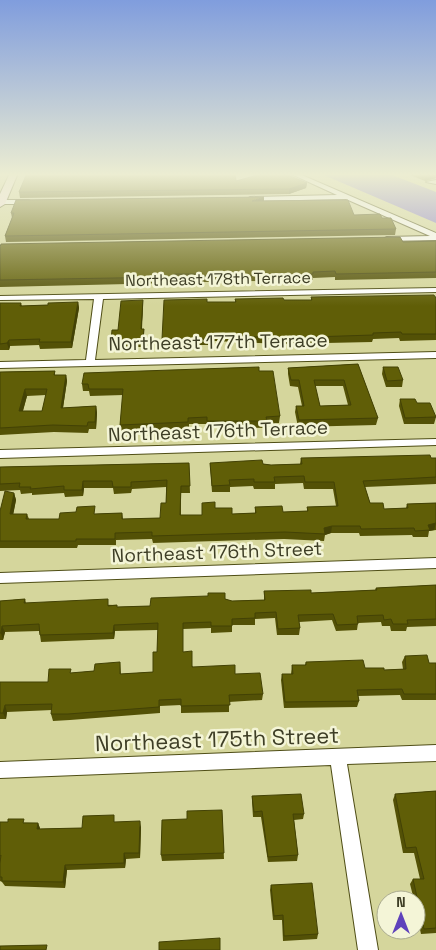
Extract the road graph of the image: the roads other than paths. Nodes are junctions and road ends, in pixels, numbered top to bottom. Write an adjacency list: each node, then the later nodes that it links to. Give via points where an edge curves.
1 (392, 217): 2 (street)
2 (436, 237): 3 (street)
3 (376, 239)
4 (436, 290): 5 (street, Northeast 178th Terrace)
5 (99, 296): 6 (street, Northeast 178th Terrace); 8 (street)
6 (0, 298)
7 (434, 355): 8 (street, Northeast 177th Terrace); 10 (street)
8 (90, 362): 9 (street, Northeast 177th Terrace)
9 (0, 364)
10 (436, 366)
11 (436, 442): 12 (street, Northeast 176th Terrace)
12 (0, 454)
13 (436, 563): 14 (street, Northeast 176th Street)
14 (0, 578)
15 (436, 753): 16 (street, Northeast 175th Street)
16 (338, 757): 17 (street, Northeast 175th Street); 18 (street)
17 (0, 770)
18 (368, 950)

